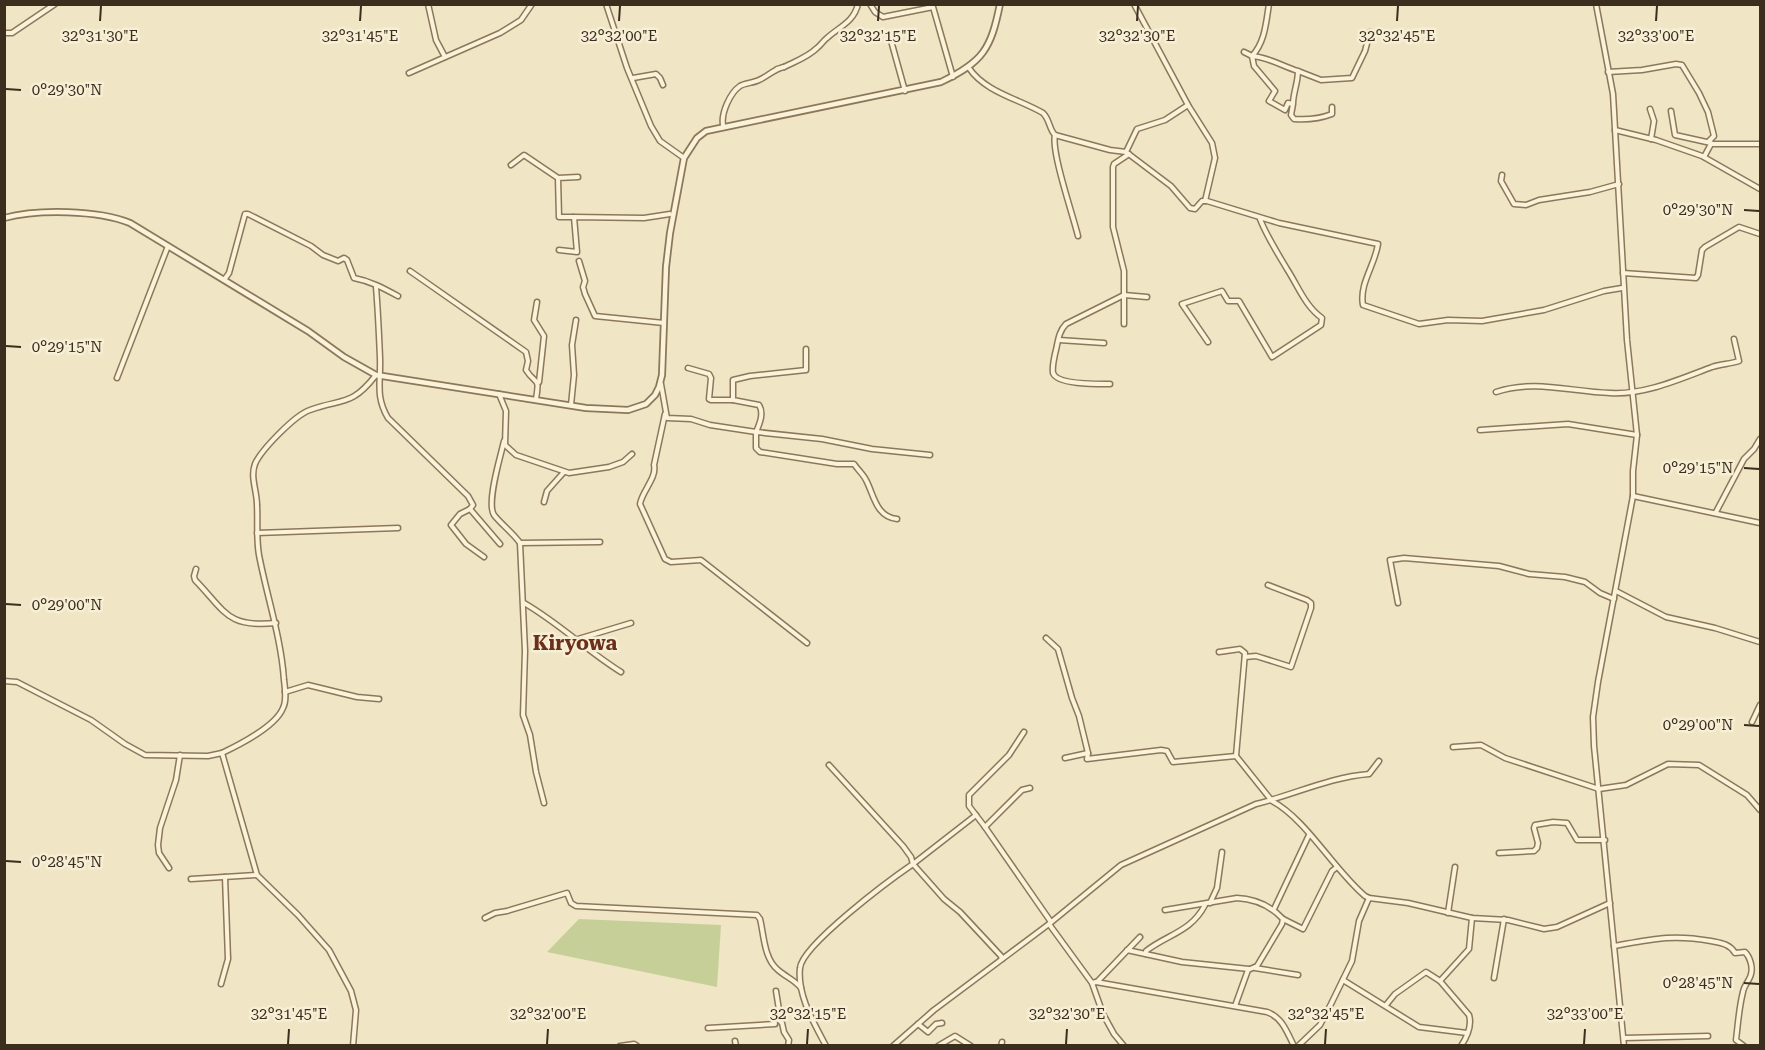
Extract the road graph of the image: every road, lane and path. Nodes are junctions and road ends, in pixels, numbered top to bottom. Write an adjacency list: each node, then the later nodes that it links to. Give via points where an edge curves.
1 (55, 4): 13 (street, via 12,33)
2 (428, 4): 17 (street, via 436,40)
3 (532, 4): 17 (street, via 521,20 500,33)
4 (606, 4): 39 (street, via 651,126 660,141)
5 (859, 4): 6 (street); 31 (street, via 851,20 805,57 740,86 722,117)
6 (865, 4)
7 (870, 4): 22 (street, via 883,17 933,7)
8 (1000, 4): 18 (street, via 987,47)
9 (1134, 4): 27 (street)
10 (1269, 4): 16 (street, via 1261,46)
11 (1596, 4): 20 (street)
12 (1370, 32): 19 (street, via 1352,78 1321,80)
13 (4, 33)
14 (890, 38): 25 (street)
15 (1244, 52): 16 (street)
16 (1252, 56): 19 (street); 26 (street, via 1254,66 1275,91 1269,100 1285,110 1288,103)
17 (445, 57): 21 (street)
18 (969, 68): 22 (street); 33 (street, via 984,84 1043,113)
19 (1298, 71): 26 (street)
20 (1608, 72): 32 (street); 35 (street, via 1682,65 1708,112 1714,136)
21 (409, 73)
22 (953, 76): 25 (street)
23 (633, 78): 24 (street, via 656,74)
24 (663, 85)
25 (905, 91): 39 (street, via 706,131)
26 (1293, 104): 28 (street, via 1294,119 1306,120 1332,114)
27 (1188, 105): 37 (street, via 1165,120 1137,129); 44 (street, via 1214,150)
28 (1332, 107)
29 (1650, 109): 34 (street, via 1654,121)
30 (1671, 111): 35 (street, via 1675,135)
31 (723, 125)
32 (1615, 130): 34 (street); 42 (street)
33 (1055, 135): 37 (street); 50 (street)
34 (1651, 139): 38 (street)
35 (1710, 142): 36 (street); 38 (street)
36 (1761, 144)
37 (1127, 153): 44 (street, via 1171,186 1190,208 1195,209); 59 (street, via 1113,167 1113,227 1123,265)
38 (1704, 157): 43 (street)
39 (684, 158): 64 (street, via 668,246)
40 (511, 165): 46 (street, via 524,155 558,178 559,217)
41 (1502, 175): 42 (street, via 1501,181 1514,204 1526,205)
42 (1619, 184): 55 (street)
43 (1761, 189)
44 (1205, 201): 48 (street)
45 (670, 214): 52 (street, via 644,218 574,217 577,252)
46 (573, 217)
47 (4, 218): 51 (street, via 39,212 101,214 130,223)
48 (1260, 218): 58 (street, via 1378,244 1361,294 1363,305 1419,324 1512,317); 68 (street, via 1303,299 1322,318 1321,325 1272,357 1239,301 1228,301 1222,291 1182,304)
49 (1761, 234): 55 (street, via 1738,227 1705,247 1696,278)
50 (1078, 236)
51 (168, 246): 56 (street); 73 (street)
52 (559, 250)
53 (579, 261): 64 (street, via 585,294 595,316)
54 (410, 271): 75 (street, via 526,352 527,373)
55 (1623, 273): 78 (street)
56 (224, 280): 57 (street, via 248,214 323,255 338,261 344,258 354,278 368,280); 72 (street)
57 (376, 287): 60 (street); 72 (street)
58 (1622, 288)
59 (1124, 295): 61 (street); 65 (street); 67 (street, via 1066,324)
60 (398, 296)
61 (1147, 297)
62 (537, 302): 75 (street, via 534,320 544,336)
63 (576, 320): 82 (street)
64 (663, 323): 74 (street)
65 (1124, 324)
66 (1734, 339): 78 (street, via 1739,361)
67 (1059, 340): 69 (street); 76 (street, via 1053,368 1057,378)
68 (1208, 342)
69 (1104, 343)
70 (806, 349): 81 (street, via 806,370 733,380)
71 (688, 368): 81 (street, via 709,374 709,399)
72 (378, 375): 79 (street); 94 (street, via 380,404 388,418 468,496 473,505); 99 (street, via 346,401 301,415 264,450 254,470)
73 (117, 378)
74 (661, 380): 82 (street, via 655,395 639,407 613,411); 83 (street)
75 (539, 384): 80 (street)
76 (1110, 384)
77 (1496, 392): 78 (street, via 1553,386)
78 (1633, 392): 86 (street)
79 (498, 393): 80 (street); 88 (street, via 506,411)
80 (536, 399): 82 (street)
81 (733, 400): 85 (street, via 760,407)
82 (572, 405)
83 (665, 414): 85 (street, via 670,419 691,419); 115 (street, via 655,470 640,500 665,559 701,560)
84 (1480, 430): 86 (street, via 1568,424)
85 (756, 432): 90 (street); 96 (street, via 756,448 760,452 854,464 878,507 888,518)
86 (1637, 435): 92 (street)
87 (1761, 439): 95 (street, via 1744,459)
88 (504, 441): 91 (street, via 513,454); 101 (street, via 492,510)
89 (633, 454): 91 (street, via 609,467)
90 (930, 456)
91 (564, 472): 93 (street, via 547,491)
92 (1633, 496): 95 (street); 106 (street)
93 (544, 502)
94 (470, 509): 102 (street); 103 (street, via 451,525 466,544)
95 (1716, 512): 97 (street)
96 (897, 519)
97 (1761, 523)
98 (398, 528): 99 (street)
99 (257, 533): 110 (street)
100 (600, 542): 101 (street)
101 (520, 543): 108 (street)
102 (500, 544)
103 (484, 556)
104 (196, 569): 110 (street, via 195,580 226,615 246,624)
105 (1268, 585): 117 (street, via 1307,600 1311,608 1291,667)
106 (1616, 591): 107 (street); 114 (street, via 1666,617)
107 (1614, 599): 109 (street, via 1585,582 1565,577 1499,566 1404,558 1390,561); 134 (street, via 1593,717)
108 (523, 603): 113 (street); 136 (street, via 523,715)
109 (1398, 603)
110 (276, 623): 120 (street)
111 (631, 623): 113 (street)
112 (1046, 638): 127 (street, via 1058,649)
113 (577, 639): 118 (street)
114 (1761, 642)
115 (807, 643)
116 (1219, 652): 117 (street, via 1243,650)
117 (1245, 657): 129 (street)
118 (621, 672)
119 (4, 681): 128 (street, via 17,682 82,715 145,755)
120 (285, 692): 121 (street, via 316,686); 126 (street, via 283,709 278,715 260,731)
121 (379, 699)
122 (1761, 705): 123 (street)
123 (1752, 722)
124 (1024, 732): 138 (street, via 1009,755 969,795 969,806)
125 (1453, 747): 134 (street, via 1481,745 1504,758)
126 (222, 753): 128 (street); 148 (street)
127 (1088, 753): 129 (street, via 1087,759 1161,750 1167,751 1173,762); 130 (street)
128 (180, 755): 147 (street, via 158,845)
129 (1236, 756): 135 (street)
130 (1065, 758)
131 (1379, 761): 135 (street, via 1369,774 1333,780)
132 (829, 765): 144 (street, via 898,840)
133 (1030, 788): 139 (street, via 1022,790)
134 (1599, 789): 137 (street, via 1626,785 1668,764 1699,765 1747,795); 141 (street)
135 (1272, 801): 140 (street); 161 (street, via 1256,804 1124,863)
136 (544, 803)
137 (1761, 810)
138 (976, 815): 139 (street); 144 (street)
139 (985, 827): 161 (street)
140 (1309, 835): 145 (street); 154 (street)
141 (1605, 840): 143 (street, via 1577,840 1567,823 1543,823 1534,828 1538,843 1534,851); 152 (street)
142 (1222, 852): 153 (street, via 1217,888)
143 (1499, 853)
144 (913, 864): 166 (street); 175 (street, via 837,924 805,956 800,970)
145 (1337, 867): 151 (street); 159 (street, via 1303,929)
146 (1455, 867): 156 (street)
147 (169, 868)
148 (257, 875): 149 (street); 186 (street, via 311,929 342,971 356,1010)
149 (225, 877): 150 (street); 174 (street, via 228,959)
150 (191, 879)
151 (1369, 898): 156 (street); 171 (street)
152 (1610, 903): 160 (street, via 1551,929); 163 (street)
153 (1208, 904): 154 (street, via 1246,898); 155 (street); 165 (street, via 1182,931 1155,944)
154 (1274, 909): 159 (street)
155 (1165, 910)
156 (1448, 913): 158 (street)
157 (484, 918): 175 (street, via 567,893 570,903 576,906 757,915 771,962)
158 (1472, 918): 160 (street); 172 (street, via 1469,949)
159 (1283, 919): 167 (street)
160 (1504, 920): 170 (street)
161 (1050, 923): 166 (street); 173 (street)
162 (1140, 937): 164 (street)
163 (1614, 946): 185 (street); 198 (street, via 1687,937 1745,952 1751,975 1744,985 1736,1040)
164 (1127, 950): 165 (street); 173 (street)
165 (1146, 954): 168 (street)
166 (1002, 959): 181 (street)
167 (1255, 968): 168 (street); 169 (street)
168 (1249, 969): 177 (street)
169 (1298, 975)
170 (1494, 978)
171 (1343, 980): 178 (street); 195 (street, via 1320,1025)
172 (1440, 981): 178 (street, via 1426,972 1395,994); 183 (street, via 1469,1015)
173 (1094, 983): 177 (street); 194 (street, via 1103,1014)
174 (221, 984)
175 (801, 988): 190 (street)
176 (776, 991): 179 (street)
177 (1235, 1006): 195 (street, via 1275,1014)
178 (1386, 1006): 183 (street, via 1419,1027)
179 (778, 1019): 182 (street, via 775,1024); 189 (street, via 789,1040)
180 (942, 1023): 181 (street, via 928,1032)
181 (918, 1024): 191 (street)
182 (708, 1028)
183 (1467, 1033): 196 (street)
184 (1708, 1036): 185 (street)
185 (1624, 1038): 197 (street)
186 (353, 1046)
187 (620, 1046): 188 (street)
188 (637, 1046)
189 (788, 1046)
190 (826, 1046)
191 (892, 1046)
192 (938, 1046): 193 (street, via 955,1036)
193 (971, 1046)
194 (1124, 1046)
195 (1296, 1046)
196 (1461, 1046)
197 (1624, 1046)
198 (1744, 1046)

